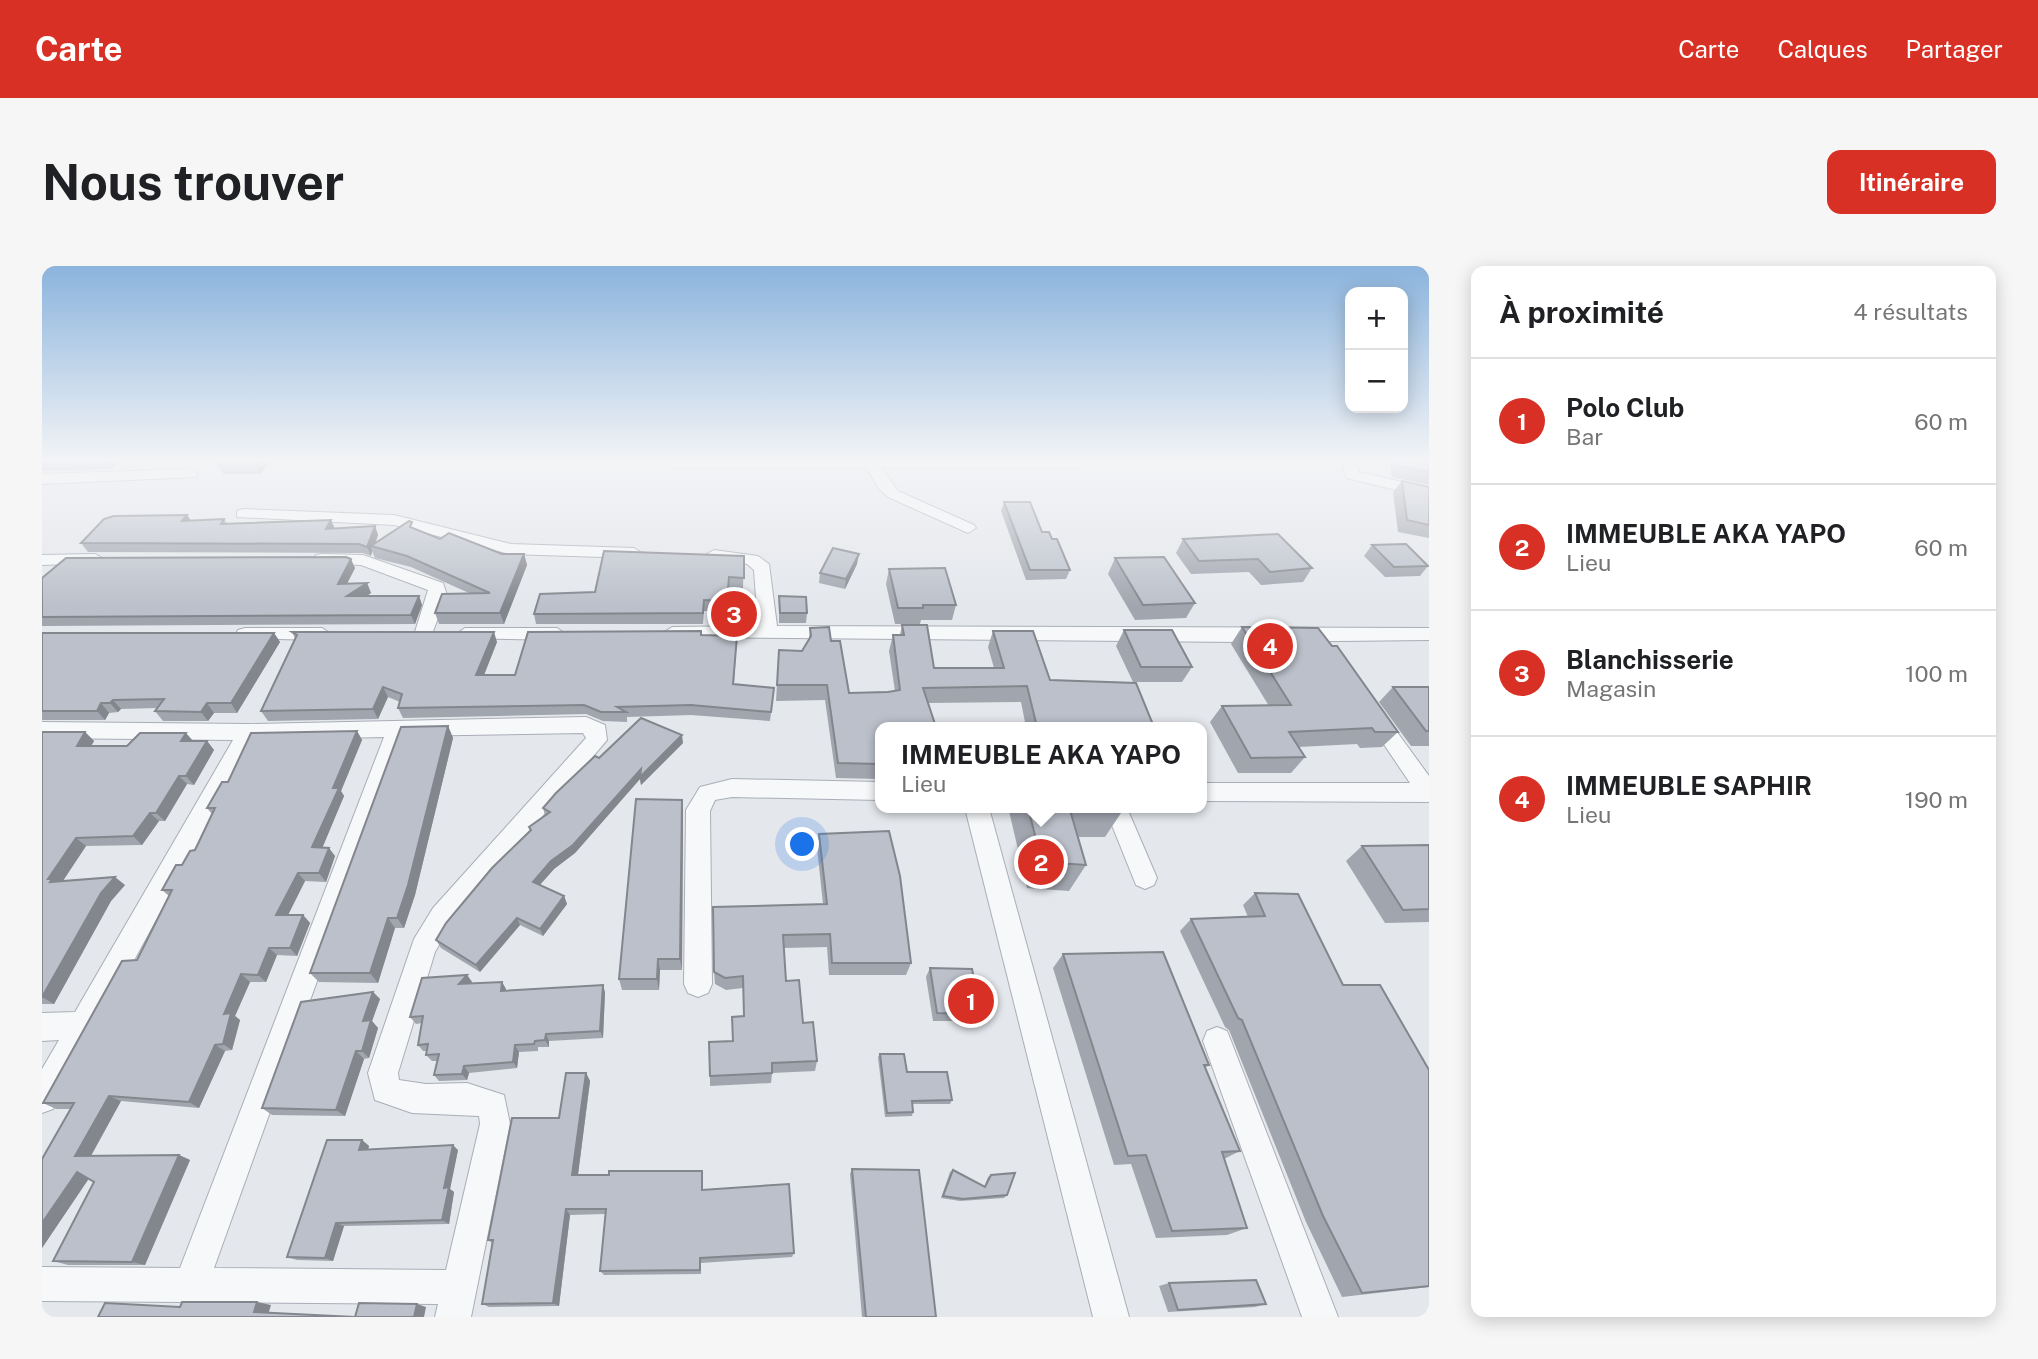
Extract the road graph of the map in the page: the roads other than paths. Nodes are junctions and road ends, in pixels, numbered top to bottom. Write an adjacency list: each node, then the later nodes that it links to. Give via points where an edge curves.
1 (924, 508): 3 (street)
2 (243, 514): 4 (street, via 394,520 510,549)
3 (968, 528)
4 (647, 553)
5 (702, 555): 9 (street, via 752,560 763,568)
6 (42, 559): 7 (street)
7 (110, 559)
8 (299, 559): 10 (street, via 363,560 437,587 438,596 416,635)
9 (768, 632): 11 (street); 15 (street)
10 (575, 633)
11 (658, 633)
12 (232, 634): 14 (street)
13 (1429, 634): 15 (street)
14 (341, 635)
15 (1319, 636): 16 (street)
16 (1334, 659)
17 (1366, 703): 23 (street)
18 (42, 730): 20 (street)
19 (397, 730): 20 (street); 33 (street); 34 (street, via 586,725 597,730 596,740 442,916 423,948 383,1073 386,1089 401,1098 480,1098 493,1106 495,1124)
20 (248, 732): 28 (street)
21 (875, 790): 27 (street, via 732,788 708,793 698,810)
22 (1207, 792): 23 (street)
23 (1429, 792)
24 (978, 813): 35 (street)
25 (1118, 813): 26 (street)
26 (1145, 878)
27 (698, 984)
28 (81, 1026): 29 (street); 31 (street)
29 (42, 1027)
30 (1217, 1041): 36 (street)
31 (42, 1098)
32 (42, 1284): 33 (street)
33 (190, 1287): 34 (street)
34 (456, 1302)
35 (1111, 1317)
36 (1320, 1317)

